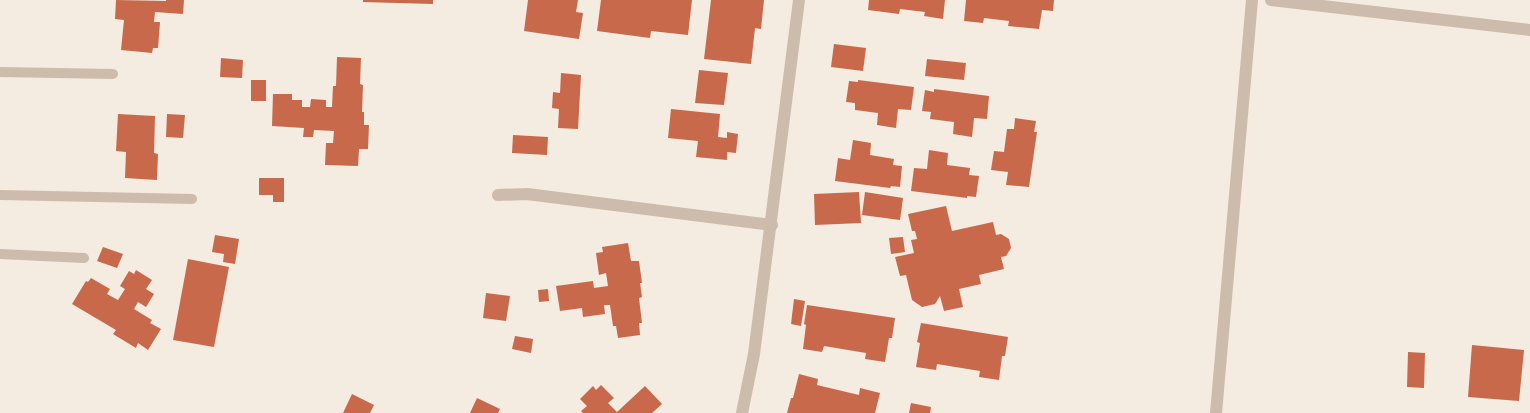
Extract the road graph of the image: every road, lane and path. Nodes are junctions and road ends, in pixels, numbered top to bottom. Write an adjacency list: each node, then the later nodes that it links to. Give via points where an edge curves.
1 (799, 0): 10 (street)
2 (1252, 0): 14 (street)
3 (1271, 0): 4 (street)
4 (1530, 30)
5 (0, 72): 6 (lane)
6 (113, 74)
7 (0, 195): 9 (lane)
8 (498, 195): 10 (street, via 527,194)
9 (192, 198)
10 (772, 225): 13 (street, via 754,354)
11 (0, 254): 12 (lane)
12 (84, 258)
13 (742, 413)
14 (1216, 413)

